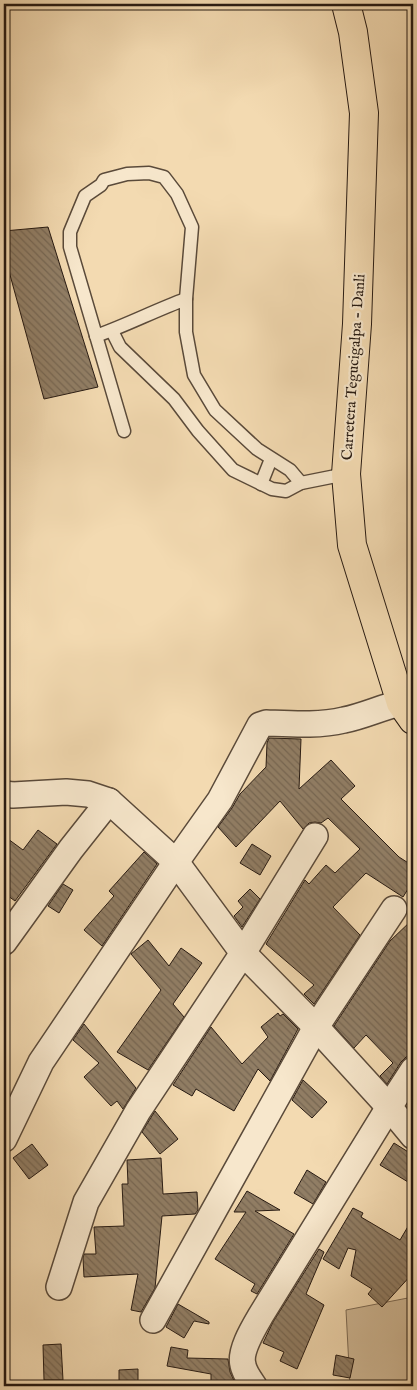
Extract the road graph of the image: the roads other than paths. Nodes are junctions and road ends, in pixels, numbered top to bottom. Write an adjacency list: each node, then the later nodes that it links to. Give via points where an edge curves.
1 (346, 4): 7 (highway, Carretera Tegucigalpa - Danli, via 364,113 357,324)
2 (186, 299): 3 (lane); 4 (lane, via 192,227 178,194 164,177 149,172 104,180 85,196 70,232 70,247); 6 (lane, via 186,332 194,375 215,410)
3 (112, 331): 4 (lane); 9 (lane, via 120,347 174,399 233,470)
4 (96, 336): 5 (lane)
5 (124, 431)
6 (271, 459): 8 (lane, via 290,470); 9 (lane)
7 (346, 474): 8 (lane); 10 (highway, Carretera Tegucigalpa - Danli, via 352,545)
8 (301, 483): 9 (lane, via 286,492)
9 (261, 484)
10 (407, 712): 14 (street, via 384,707 345,720 260,725 220,800)
11 (4, 794): 12 (street, via 66,792)
12 (109, 800): 14 (street); 16 (street)
13 (315, 836): 17 (street)
14 (176, 862): 17 (street); 22 (street, via 42,1062)
15 (394, 909): 18 (street)
16 (4, 942)
17 (243, 953): 18 (street); 23 (street, via 138,1111 86,1202)
18 (316, 1027): 20 (street); 24 (street)
19 (413, 1070): 20 (street)
20 (389, 1107): 21 (street); 25 (street, via 247,1343 242,1362)
21 (413, 1136)
22 (4, 1139)
23 (59, 1287)
24 (153, 1320)
25 (254, 1386)

